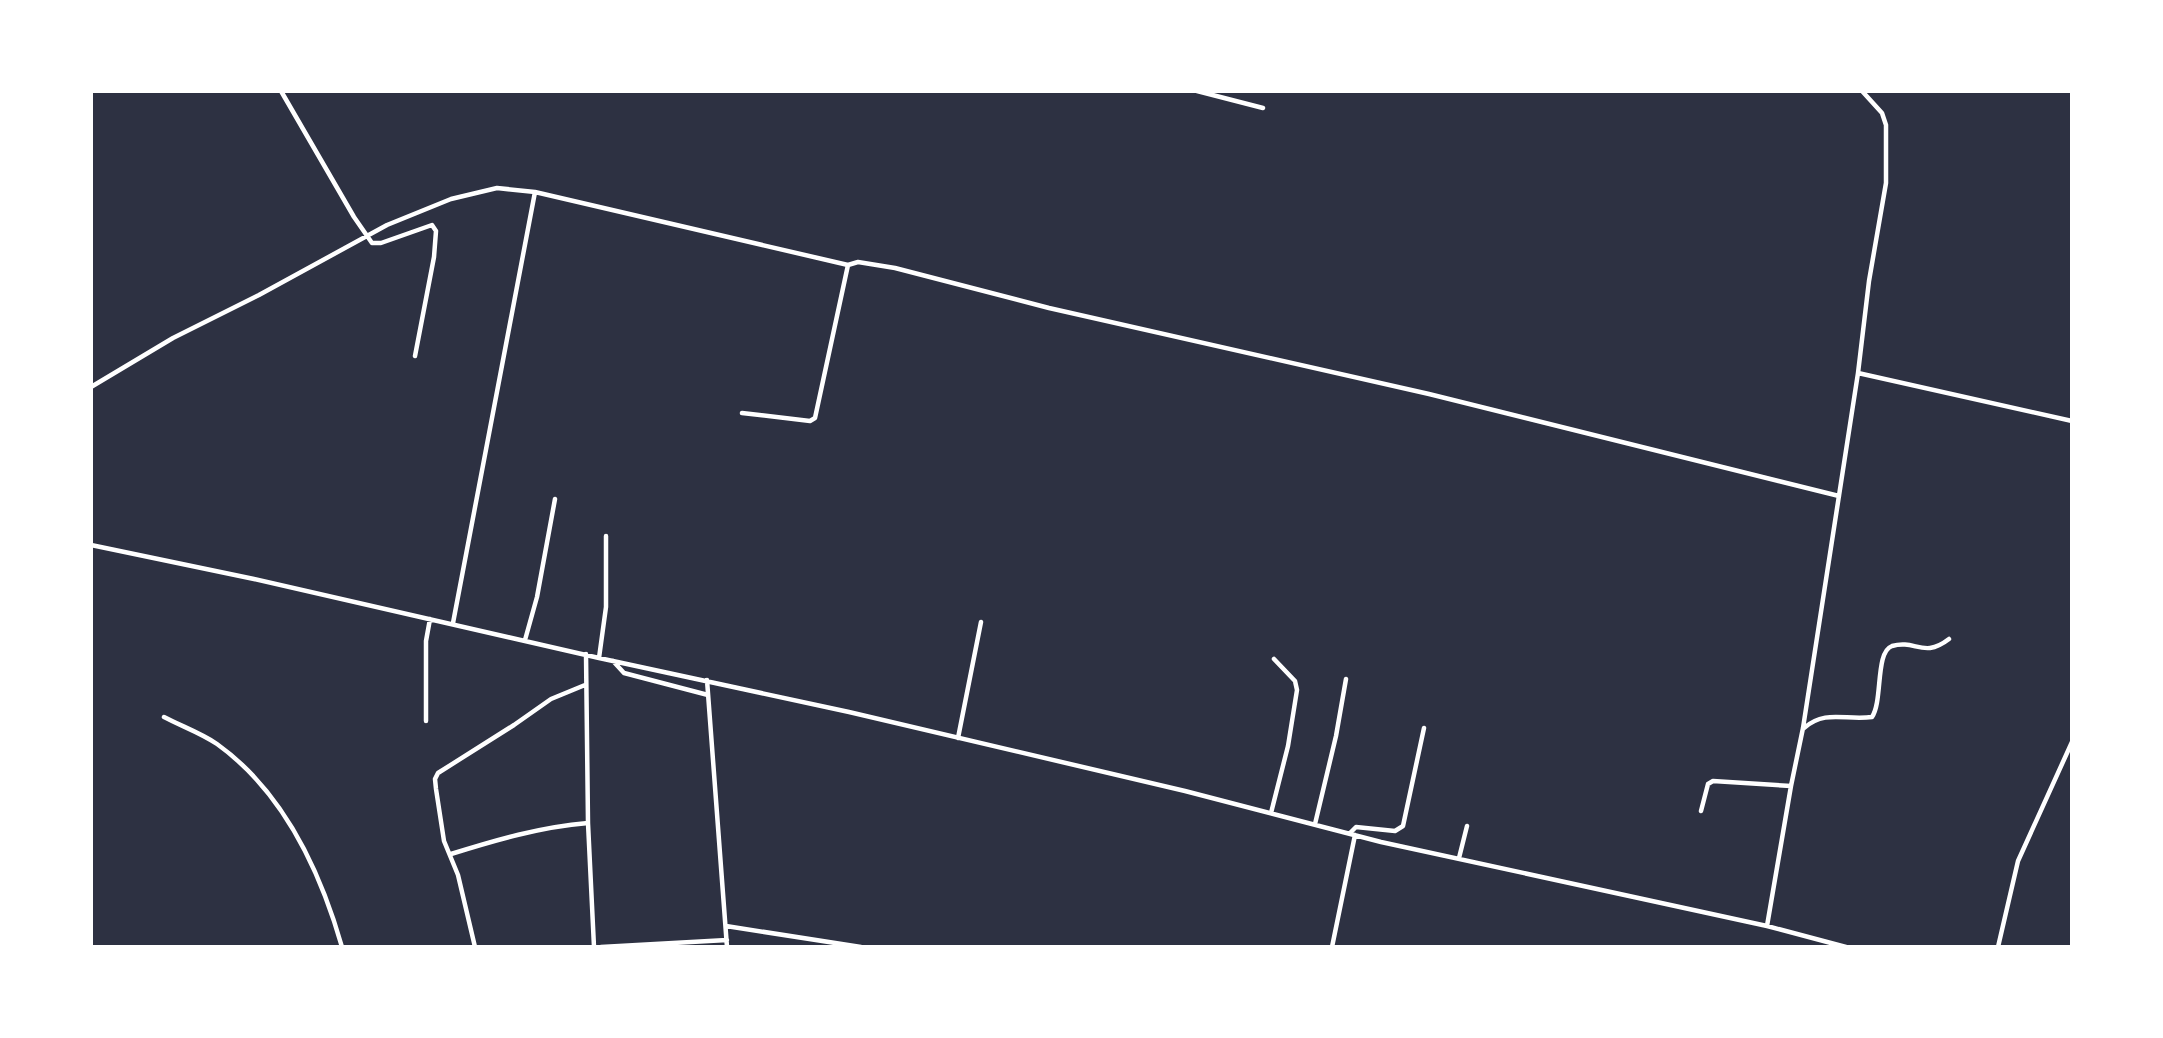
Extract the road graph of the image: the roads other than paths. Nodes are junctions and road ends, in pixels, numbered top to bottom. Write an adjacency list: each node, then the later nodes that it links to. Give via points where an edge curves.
1 (282, 91): 6 (street)
2 (1196, 91): 4 (street)
3 (1862, 91): 9 (street, via 1882,113 1888,151)
4 (1263, 108)
5 (535, 192): 6 (street, via 497,188 451,199); 7 (street); 19 (street)
6 (366, 236): 8 (street, via 372,243 381,243 432,225 436,231); 10 (street)
7 (848, 265): 11 (street, via 815,418); 13 (street, via 858,262 895,268)
8 (415, 356)
9 (1858, 373): 12 (street); 13 (street)
10 (91, 387)
11 (742, 413)
12 (2072, 421)
13 (1839, 496): 33 (street)
14 (555, 499): 21 (street)
15 (606, 536): 23 (street, via 606,607)
16 (91, 545): 17 (street)
17 (430, 619): 19 (street); 31 (street)
18 (981, 622): 34 (street)
19 (453, 623): 21 (street)
20 (1949, 639): 33 (street, via 1929,650 1902,645 1885,651 1872,717 1814,719)
21 (525, 640): 22 (street)
22 (586, 654): 23 (street); 28 (street)
23 (599, 658): 25 (street)
24 (1274, 659): 38 (street, via 1295,681 1297,690)
25 (613, 661): 27 (street); 29 (street, via 624,673)
26 (1346, 679): 40 (street)
27 (707, 680): 29 (street); 34 (street)
28 (586, 685): 39 (street); 43 (street, via 551,699 438,773 440,815)
29 (708, 695): 45 (street)
30 (164, 717): 48 (street, via 216,743 260,781 312,861)
31 (426, 721)
32 (1424, 728): 42 (street, via 1403,826 1395,831 1356,827)
33 (1803, 729): 36 (street)
34 (958, 738): 38 (street)
35 (2072, 742): 56 (street, via 2018,861)
36 (1791, 786): 37 (street, via 1713,781 1708,784); 46 (street)
37 (1701, 811)
38 (1271, 813): 40 (street)
39 (588, 823): 43 (street, via 510,835); 50 (street)
40 (1315, 824): 42 (street)
41 (1467, 826): 44 (street)
42 (1352, 834): 44 (street); 54 (street)
43 (450, 854): 49 (street)
44 (1460, 858): 46 (street)
45 (726, 926): 47 (street); 53 (street)
46 (1767, 926): 55 (street)
47 (727, 940): 51 (street); 52 (street)
48 (342, 947)
49 (475, 947)
50 (594, 947)
51 (601, 947)
52 (727, 947)
53 (862, 947)
54 (1332, 947)
55 (1846, 947)
56 (1998, 947)

